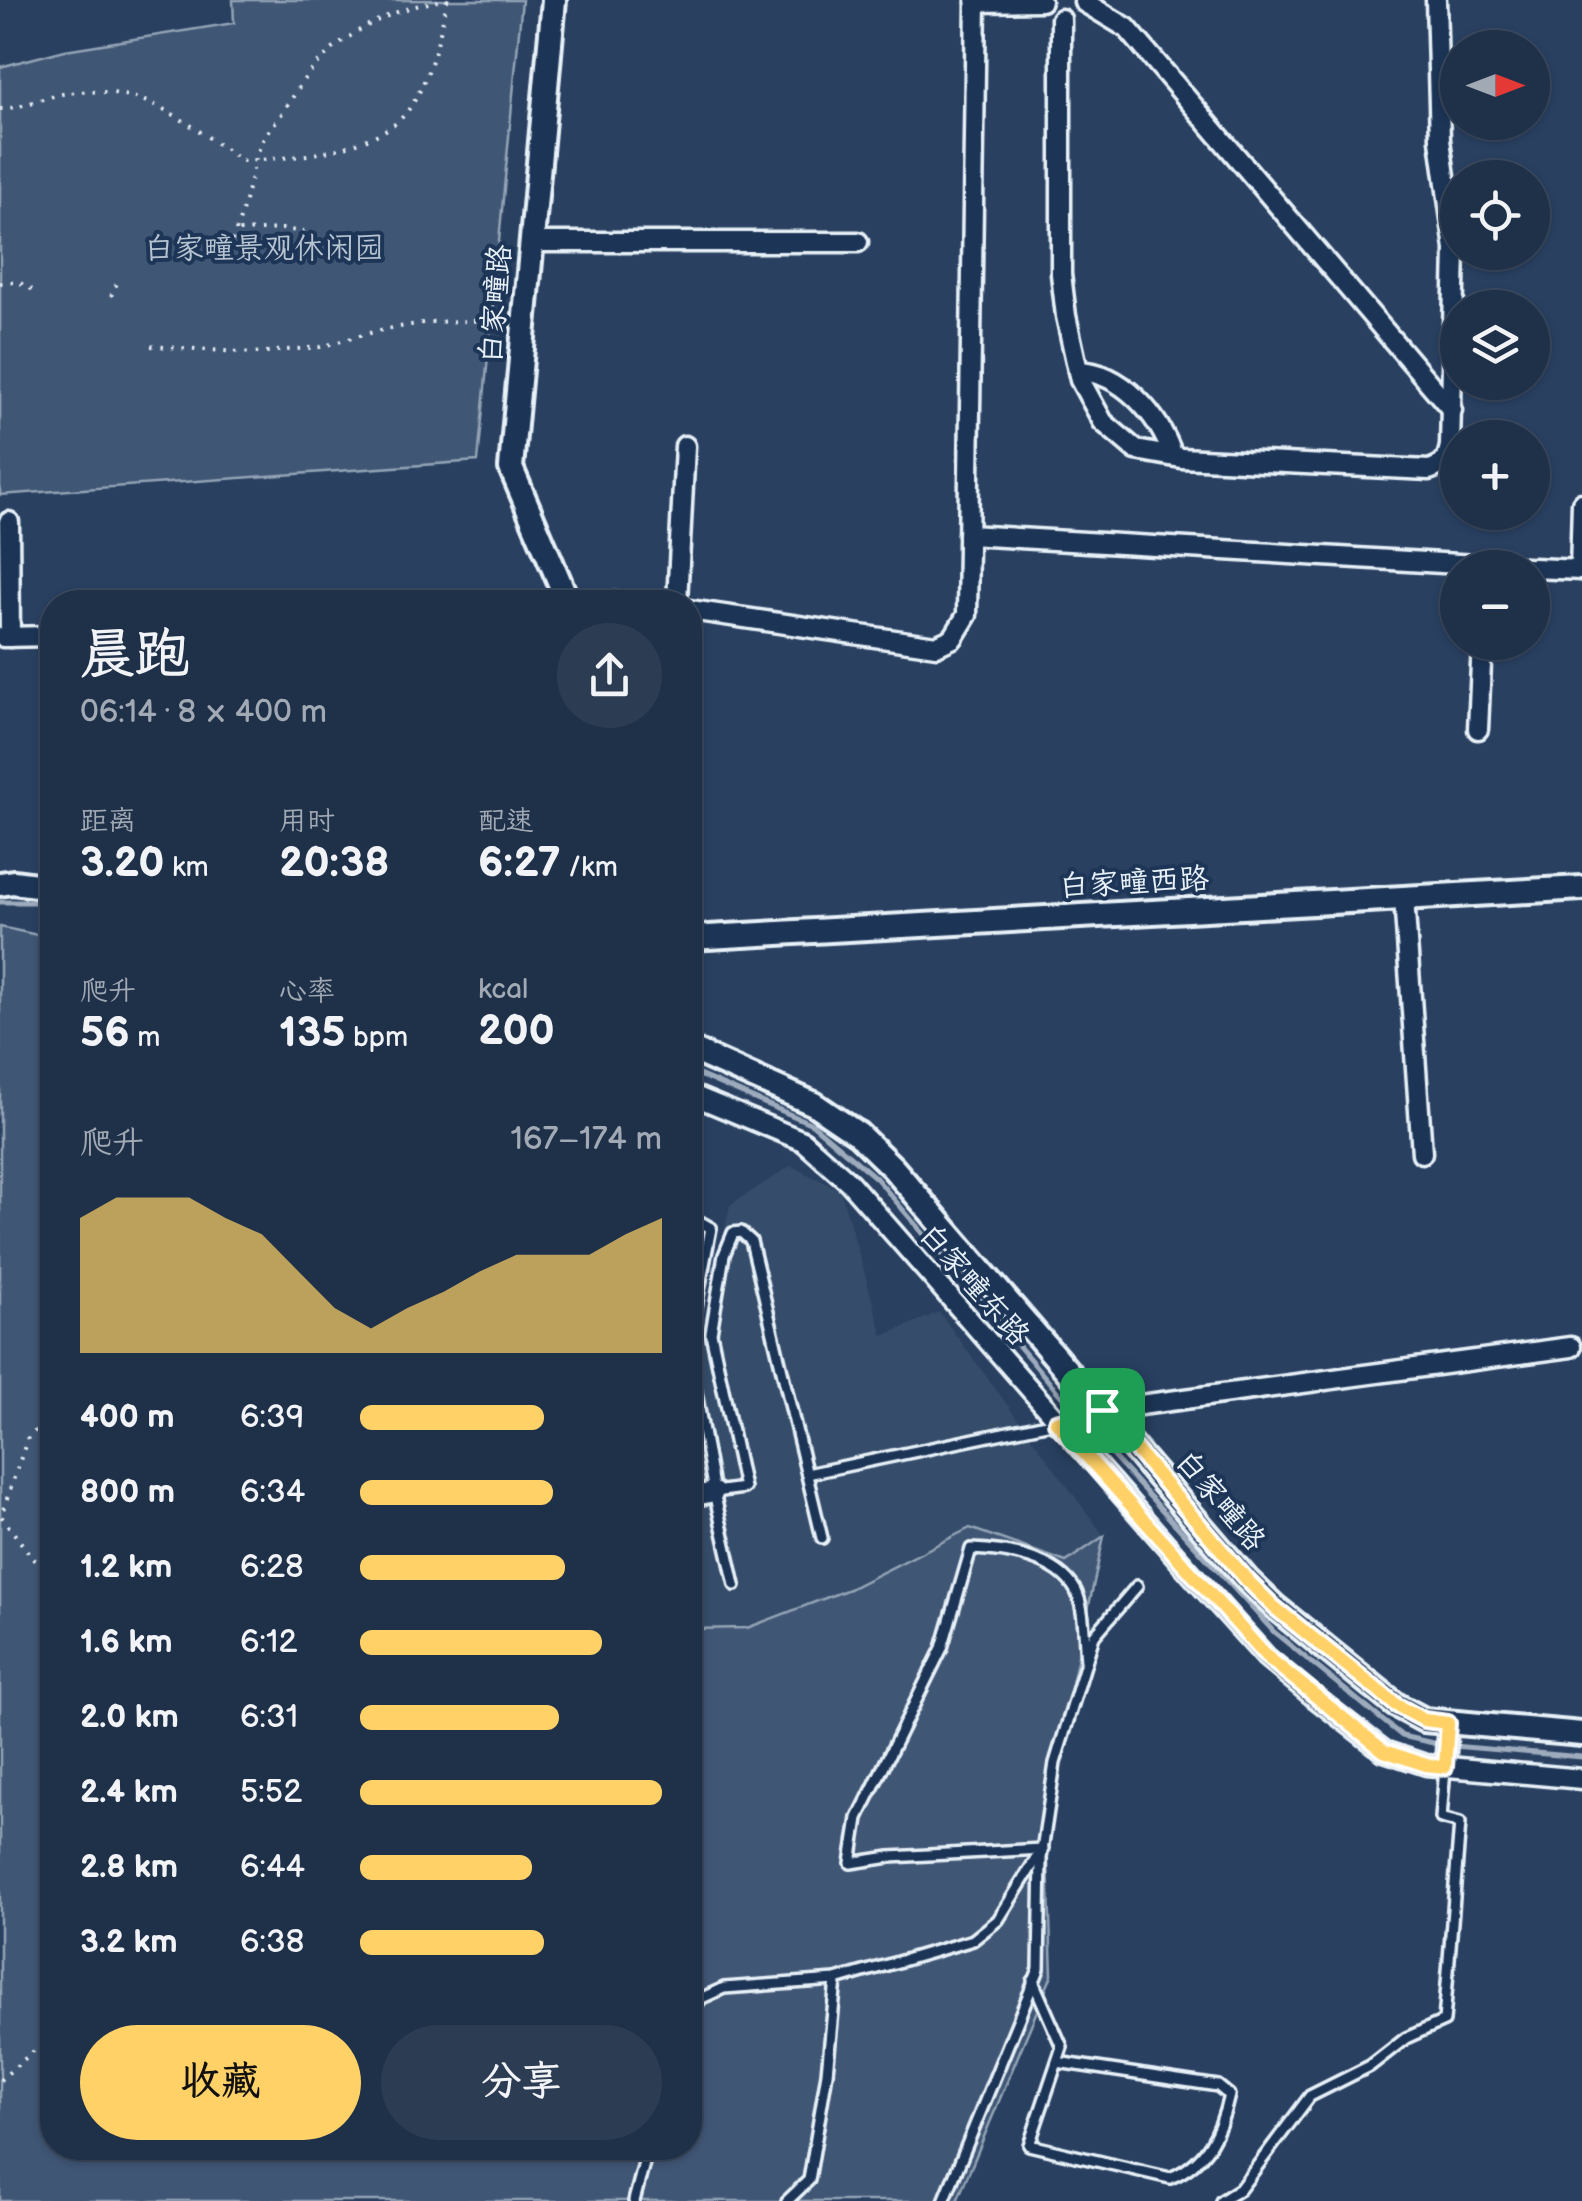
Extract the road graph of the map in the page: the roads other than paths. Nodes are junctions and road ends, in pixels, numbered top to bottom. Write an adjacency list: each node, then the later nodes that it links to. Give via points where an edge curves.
1 (554, 0): 7 (street, 白家疃路)
2 (1040, 0): 4 (street); 6 (street, via 1048,14)
3 (1436, 0): 10 (street, via 1440,140 1455,249)
4 (976, 1): 15 (street)
5 (1084, 1): 6 (street, via 1075,15); 10 (street, via 1127,28)
6 (1061, 19): 9 (street, via 1062,274)
7 (532, 242): 8 (street); 19 (street, 白家疃路, via 511,468)
8 (858, 242)
9 (1078, 371): 12 (street, via 1096,371 1149,411); 12 (street, via 1103,422 1136,450)
10 (1452, 410): 12 (street, via 1448,459 1429,470)
11 (684, 446): 20 (street)
12 (1172, 456)
13 (1582, 504): 18 (street)
14 (9, 522): 23 (street)
15 (968, 535): 16 (street); 21 (street, via 966,615 953,638 936,646)
16 (1440, 563)
17 (1550, 569): 18 (street)
18 (1581, 570)
19 (563, 590)
20 (678, 590)
21 (702, 612)
22 (40, 636): 23 (street)
23 (5, 637)
24 (1481, 660): 25 (street)
25 (1478, 730)
26 (0, 884): 27 (street)
27 (40, 885)
28 (1582, 888): 29 (street, 白家疃西路)
29 (1404, 898): 30 (street, 白家疃西路); 33 (street)
30 (702, 937)
31 (702, 1054): 37 (street, 白家疃路, via 814,1104 858,1134 893,1168)
32 (702, 1099): 37 (street, 白家疃东路, via 804,1141)
33 (1422, 1154)
34 (702, 1222): 35 (lane, via 711,1228)
35 (702, 1275)
36 (1570, 1346): 37 (street)
37 (1079, 1416): 39 (lane); 47 (street, 白家疃路, via 1274,1607 1424,1720); 47 (street, 白家疃东路, via 1266,1656 1384,1751 1426,1765)
38 (702, 1426): 40 (lane)
39 (806, 1474): 40 (lane, via 750,1240 733,1233 711,1333 744,1488); 42 (lane)
40 (714, 1492): 41 (street); 43 (lane)
41 (702, 1494)
42 (822, 1538)
43 (735, 1585)
44 (1137, 1586): 45 (lane, via 1094,1636)
45 (1086, 1661): 49 (lane, via 1055,1763); 49 (lane, via 1078,1594 1058,1569 972,1549 942,1648 858,1818 851,1863)
46 (1582, 1734): 47 (street, 白家疃路)
47 (1447, 1745): 48 (street, 白家疃东路); 58 (lane, via 1441,1818 1460,1823 1444,2020 1310,2096 1240,2189)
48 (1582, 1779)
49 (1043, 1849): 50 (lane, via 998,1920 973,1940); 51 (lane)
50 (836, 1980): 52 (lane, via 724,1988); 57 (lane, via 809,2180)
51 (1034, 1982): 53 (lane, via 1062,2047); 55 (lane)
52 (702, 1998)
53 (1057, 2062): 53 (lane, via 1030,2145 1170,2178 1188,2170 1221,2130 1230,2095 1218,2086)
54 (645, 2160): 56 (lane)
55 (946, 2198)
56 (634, 2201)
57 (787, 2201)
58 (1221, 2201)

